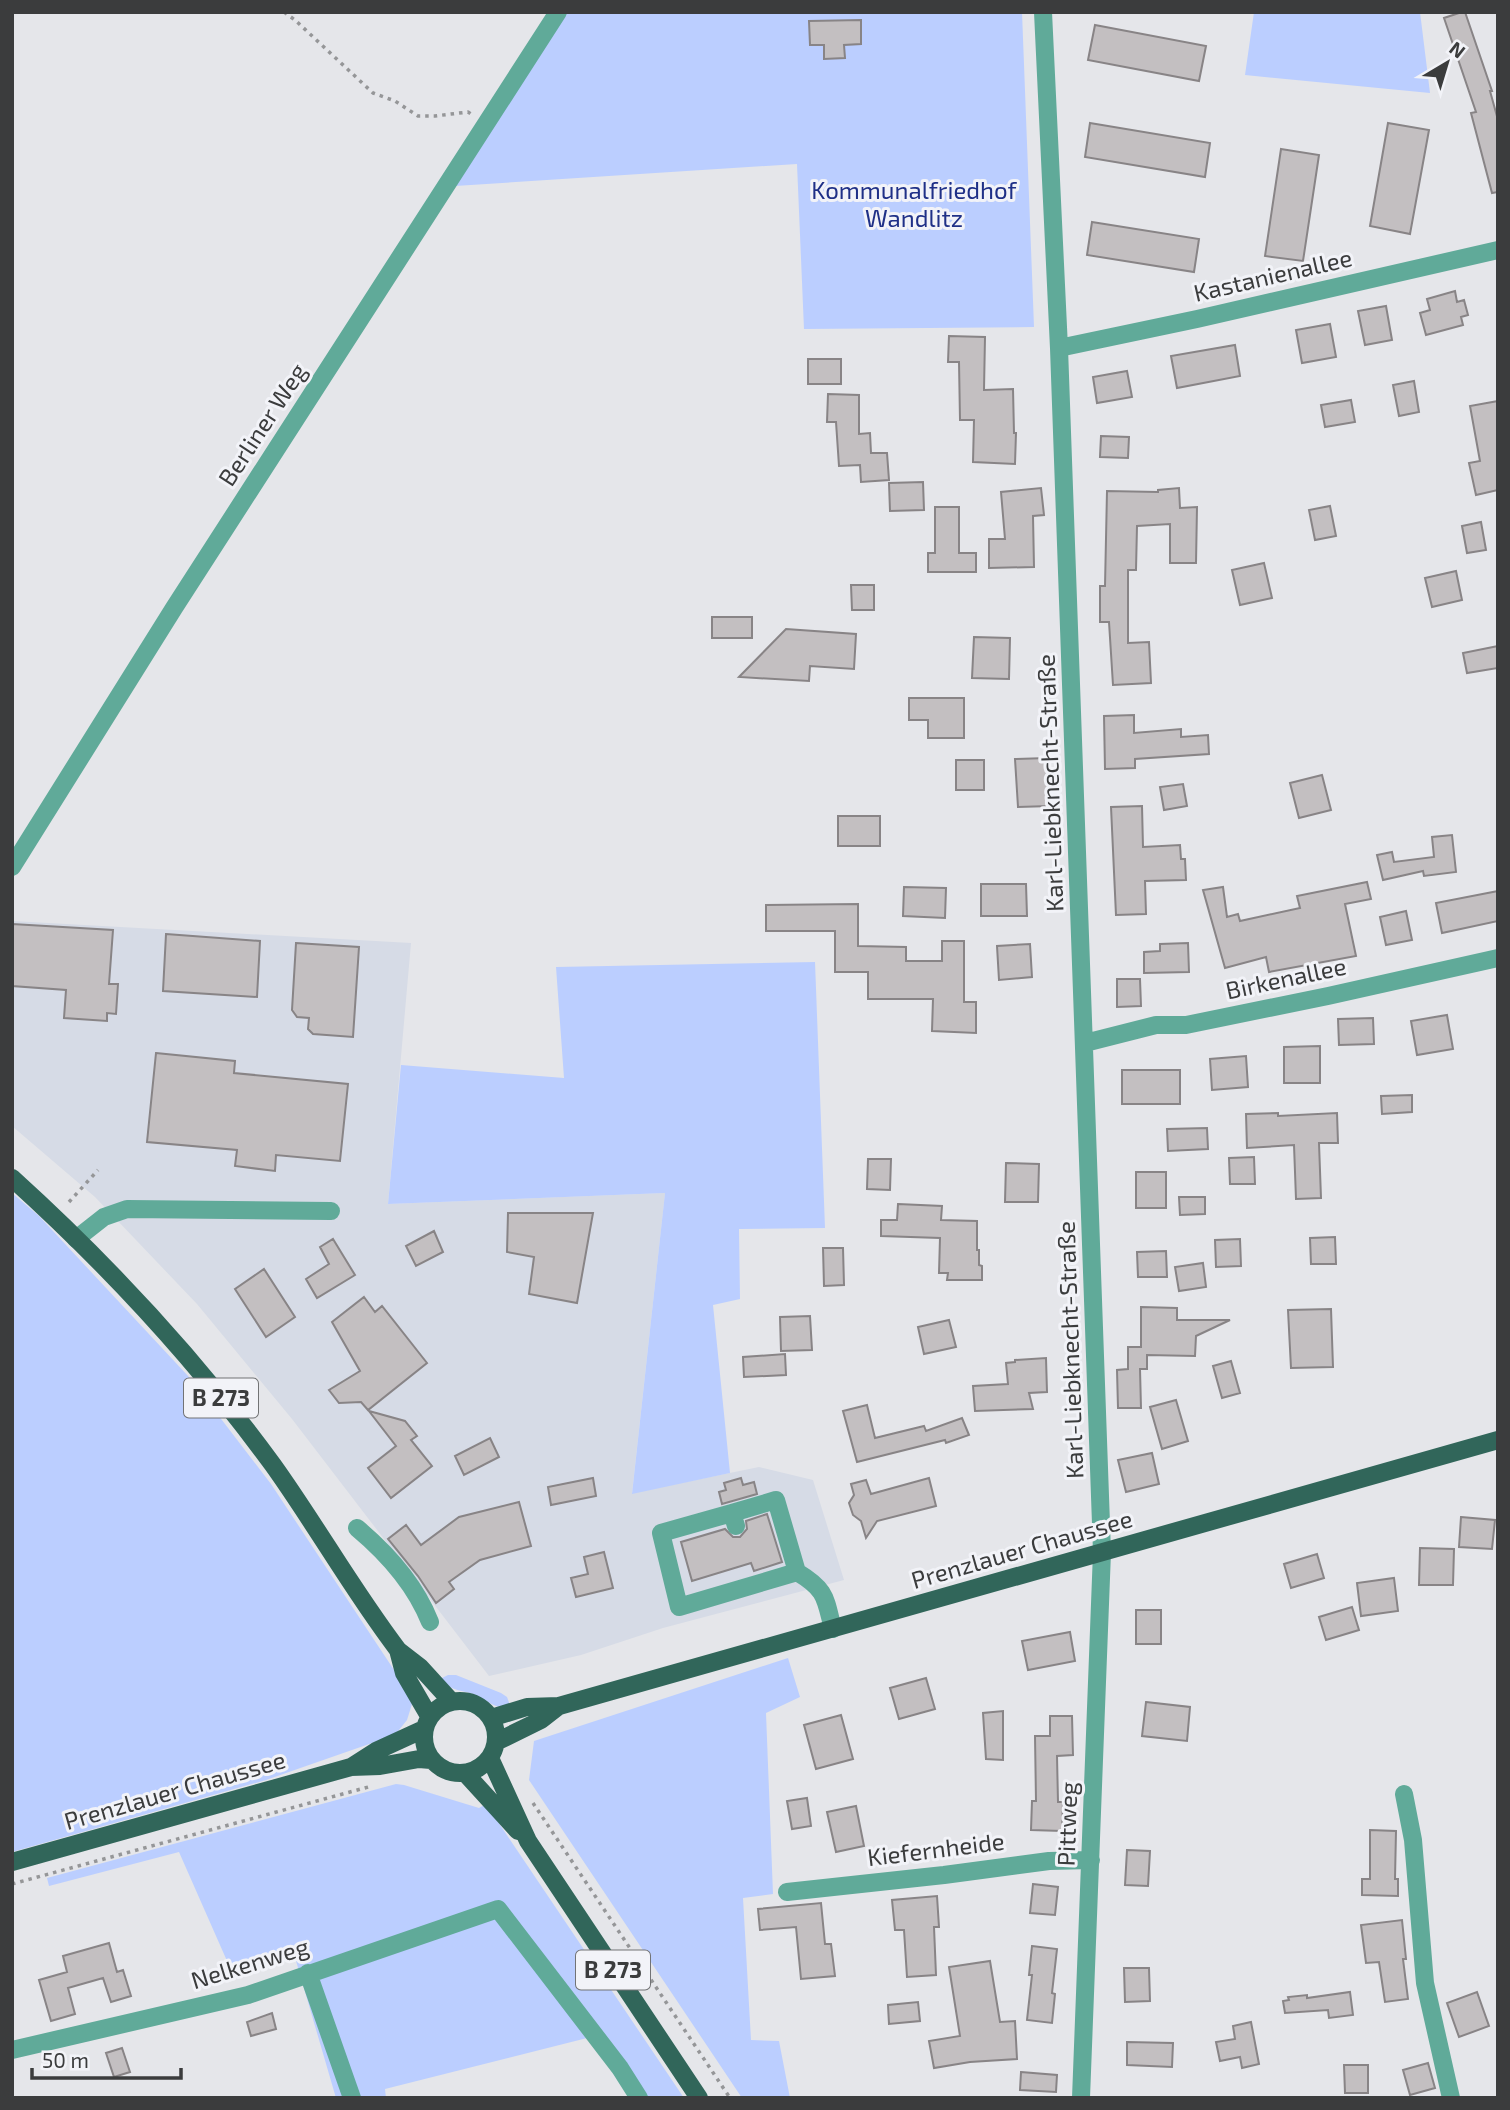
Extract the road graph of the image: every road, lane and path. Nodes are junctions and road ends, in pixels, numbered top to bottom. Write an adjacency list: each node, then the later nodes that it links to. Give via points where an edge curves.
1 (284, 12): 4 (path, via 373,93 418,116 468,111)
2 (558, 12): 4 (street, Berliner Weg)
3 (1043, 12): 6 (street, Karl-Liebknecht-Straße)
4 (486, 125): 7 (street, Berliner Weg)
5 (1498, 250): 6 (street, Kastanienallee)
6 (1059, 348): 9 (street, Karl-Liebknecht-Straße)
7 (12, 867)
8 (1498, 958): 9 (street, Birkenallee)
9 (1085, 1043): 17 (street, Karl-Liebknecht-Straße)
10 (98, 1170): 12 (path)
11 (12, 1178): 14 (main road, B 273)
12 (69, 1202)
13 (331, 1211): 14 (street, via 127,1209 104,1217)
14 (76, 1239): 21 (main road, B 273, via 141,1304 218,1395 272,1465)
15 (1498, 1440): 17 (main road, Prenzlauer Chaussee)
16 (357, 1528): 19 (street, via 384,1551 421,1600)
17 (1102, 1552): 20 (main road, Prenzlauer Chaussee); 34 (street, Pittweg)
18 (797, 1572): 18 (street, via 776,1500 734,1519 661,1533 679,1607); 20 (street, via 824,1595)
19 (430, 1622)
20 (833, 1629): 23 (main road, Prenzlauer Chaussee)
21 (398, 1650): 22 (main road, B 273); 25 (main road, B 273)
22 (451, 1701): 24 (main road, via 474,1703); 25 (main road, via 442,1704)
23 (559, 1706): 24 (main road, Prenzlauer Chaussee, via 527,1707); 26 (main road, Prenzlauer Chaussee)
24 (491, 1718): 26 (main road)
25 (426, 1723): 27 (main road, via 423,1740); 28 (main road, Prenzlauer Chaussee)
26 (493, 1750): 29 (main road, via 475,1770); 33 (main road, B 273)
27 (431, 1760): 28 (main road, Prenzlauer Chaussee); 29 (main road, via 441,1769)
28 (351, 1767): 35 (main road, Prenzlauer Chaussee)
29 (465, 1773): 33 (main road, B 273)
30 (384, 1783): 36 (path)
31 (1404, 1794): 45 (street, via 1425,1983)
32 (529, 1797): 43 (path)
33 (528, 1841): 42 (main road, B 273)
34 (1091, 1860): 37 (street, Kiefernheide); 44 (street, Pittweg)
35 (12, 1862)
36 (12, 1884)
37 (787, 1892)
38 (308, 1973): 39 (street, Nelkenweg, via 248,1995); 40 (street); 41 (street, Nelkenweg, via 498,1909)
39 (12, 2050)
40 (352, 2098)
41 (639, 2098)
42 (699, 2098)
43 (730, 2098)
44 (1081, 2098)
45 (1451, 2098)

